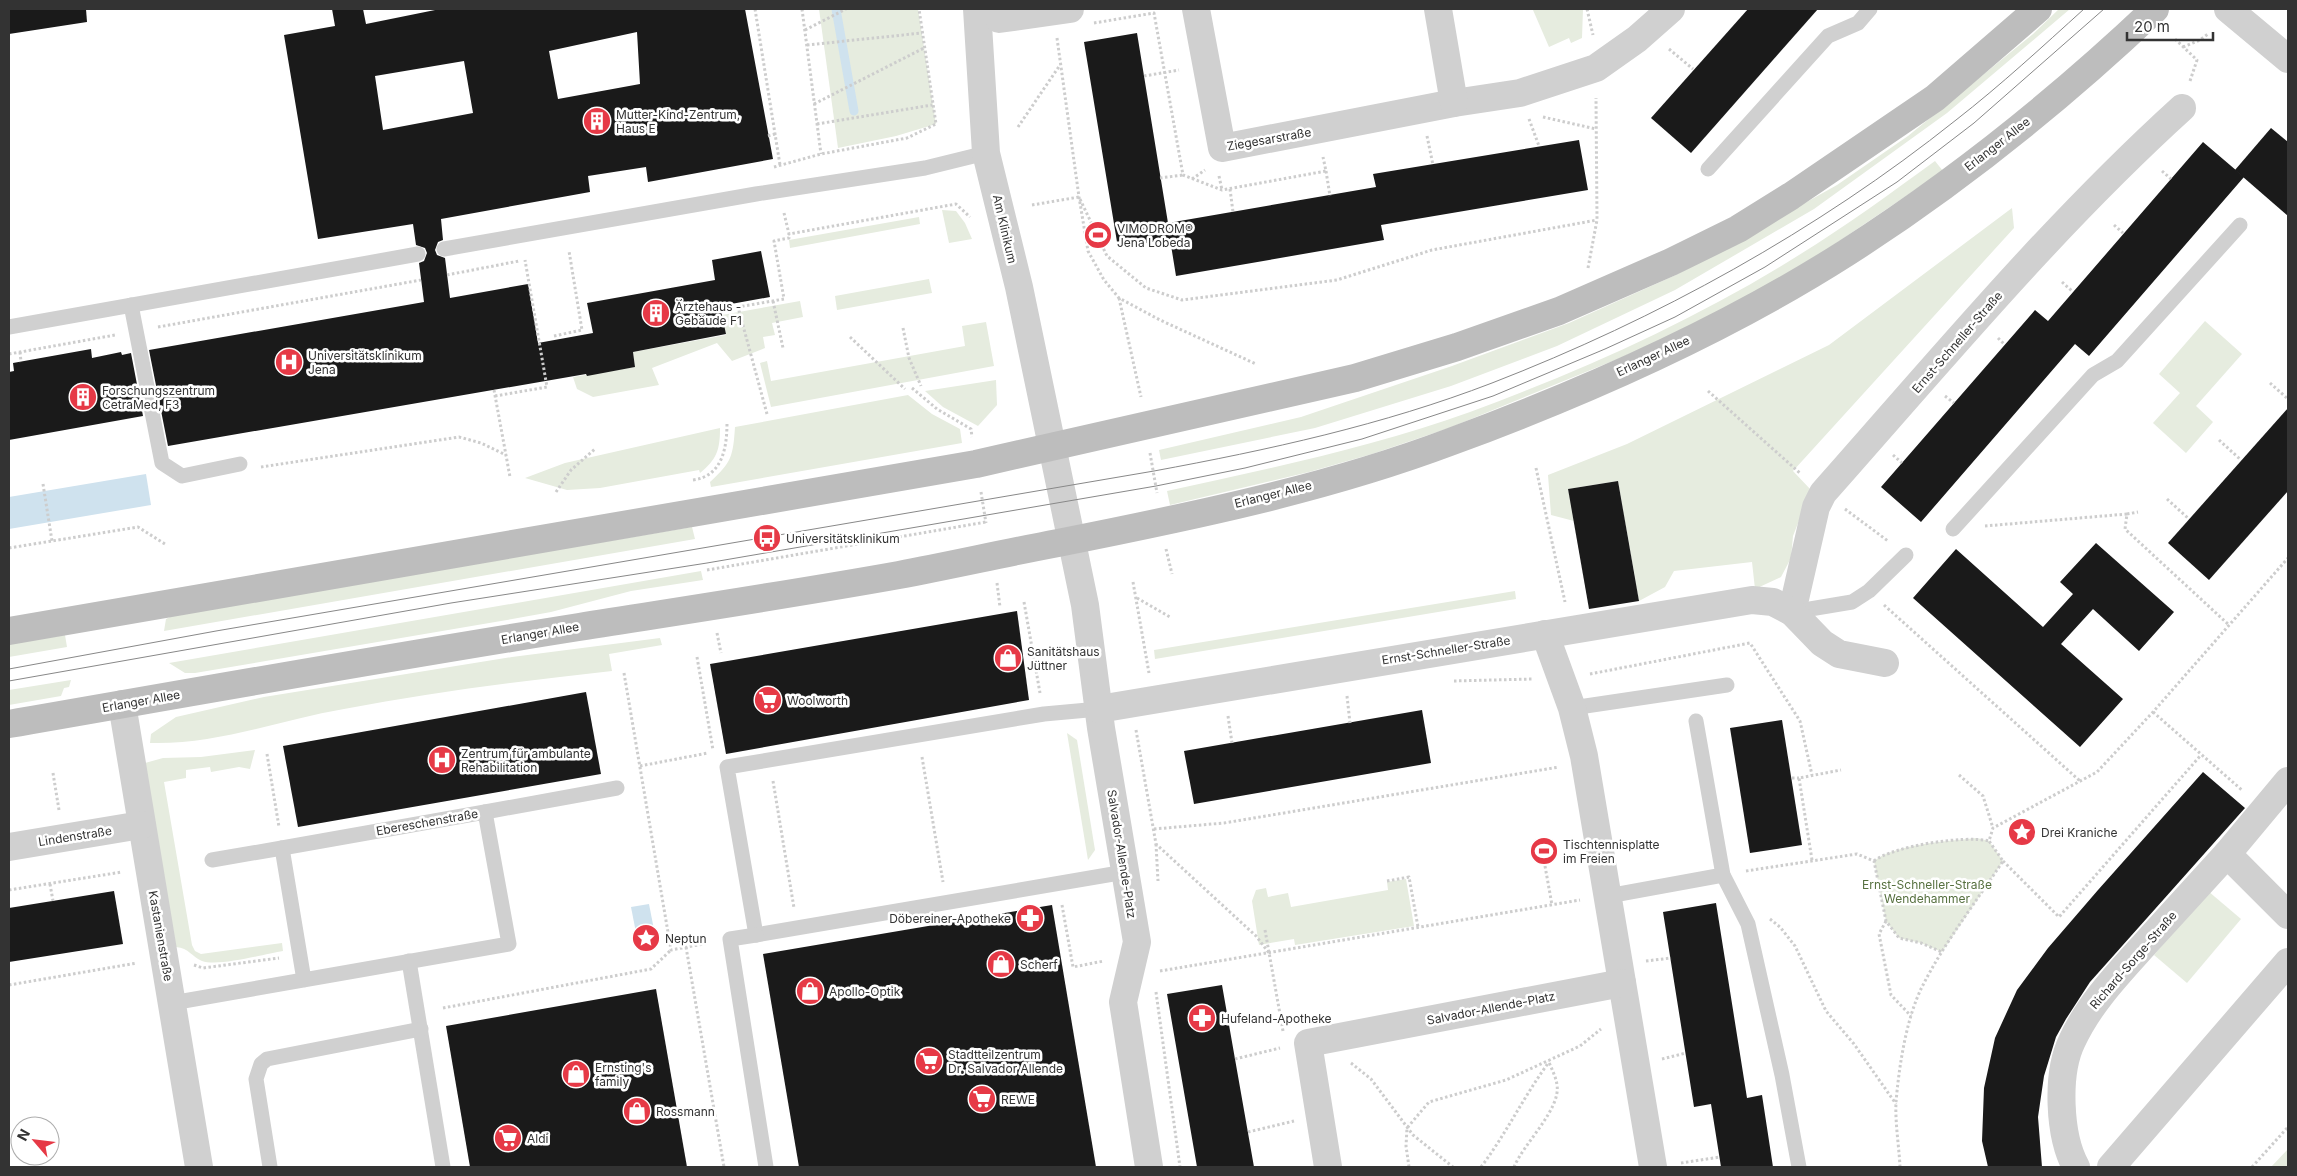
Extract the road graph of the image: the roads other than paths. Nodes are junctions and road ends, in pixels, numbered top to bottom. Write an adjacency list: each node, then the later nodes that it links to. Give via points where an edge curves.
1 (1196, 9): 11 (street, Ziegesarstraße, via 1222,148)
2 (1438, 9): 11 (street)
3 (1671, 9): 11 (street, Ziegesarstraße, via 1637,39 1596,68 1520,93)
4 (1870, 9): 14 (lane, via 1858,23 1828,36)
5 (2038, 9): 20 (main road, via 1935,98 1738,229 1671,262 1559,311 1355,378)
6 (2155, 9): 23 (main road, Erlanger Allee, via 2030,117 1932,195 1844,254 1748,310 1665,352 1449,443 1355,474 1173,520)
7 (2228, 9): 10 (street)
8 (988, 14): 9 (street); 13 (street, Am Klinikum)
9 (1063, 19)
10 (2288, 59)
11 (1454, 103)
12 (2182, 108): 25 (street, Ernst-Schneller-Straße, via 2050,237 1823,493 1816,507)
13 (986, 153): 16 (lane, via 925,168 756,194); 20 (street, Am Klinikum, via 1015,268)
14 (1708, 170)
15 (2240, 225): 22 (lane, via 2117,361 2093,375)
16 (444, 250)
17 (418, 254): 18 (lane)
18 (130, 305): 19 (lane); 21 (lane, via 162,463 182,476)
19 (9, 327)
20 (1052, 448): 23 (street); 26 (main road, via 957,468)
21 (246, 466)
22 (1953, 529)
23 (1070, 540): 30 (main road, Erlanger Allee, via 906,574); 32 (street, Salvador-Allende-Platz, via 1085,605)
24 (1906, 555): 25 (lane, via 1869,591 1852,602)
25 (1792, 612): 27 (street, Ernst-Schneller-Straße, via 1773,602 1752,600); 28 (street, Ernst-Schneller-Straße, via 1822,643 1839,654)
26 (9, 631)
27 (1557, 632): 31 (street); 32 (street, Ernst-Schneller-Straße)
28 (1885, 663)
29 (1727, 685): 31 (lane)
30 (122, 704): 34 (main road, Erlanger Allee); 38 (street, Kastanienstraße)
31 (1572, 708): 45 (street, via 1584,756)
32 (1099, 709): 43 (street, Salvador-Allende-Platz); 47 (lane, via 1030,716 727,767)
33 (1696, 721): 44 (lane)
34 (9, 724)
35 (2288, 781): 41 (street, Richard-Sorge-Straße)
36 (617, 788): 37 (lane)
37 (485, 812): 40 (lane, Ebereschenstraße); 48 (lane, Ebereschenstraße, via 509,944)
38 (141, 825): 39 (street, Lindenstraße); 52 (street, Kastanienstraße)
39 (9, 847)
40 (282, 848): 42 (lane, Ebereschenstraße); 50 (lane)
41 (2227, 854): 46 (street); 62 (street, Richard-Sorge-Straße, via 2122,970 2090,1009 2071,1043 2062,1079 2063,1117 2068,1152)
42 (212, 860)
43 (1125, 872): 47 (lane, via 1060,890 947,902); 59 (street, Salvador-Allende-Platz, via 1137,942 1123,1002)
44 (1723, 875): 45 (lane); 61 (lane, via 1748,924)
45 (1608, 896): 51 (street)
46 (2288, 915)
47 (756, 935): 58 (lane, via 730,939)
48 (409, 961): 50 (lane, Ebereschenstraße); 53 (lane)
49 (2288, 962): 63 (street)
50 (304, 980): 52 (lane, Ebereschenstraße)
51 (1624, 996): 54 (street); 60 (street, Salvador-Allende-Platz, via 1308,1043)
52 (172, 1003): 55 (street, Kastanienstraße)
53 (421, 1029): 56 (lane, via 267,1059 261,1064 256,1079); 57 (lane)
54 (1666, 1166)
55 (199, 1167)
56 (270, 1167)
57 (443, 1167)
58 (766, 1167)
59 (1149, 1167)
60 (1328, 1167)
61 (1799, 1167)
62 (2076, 1167)
63 (2111, 1167)

